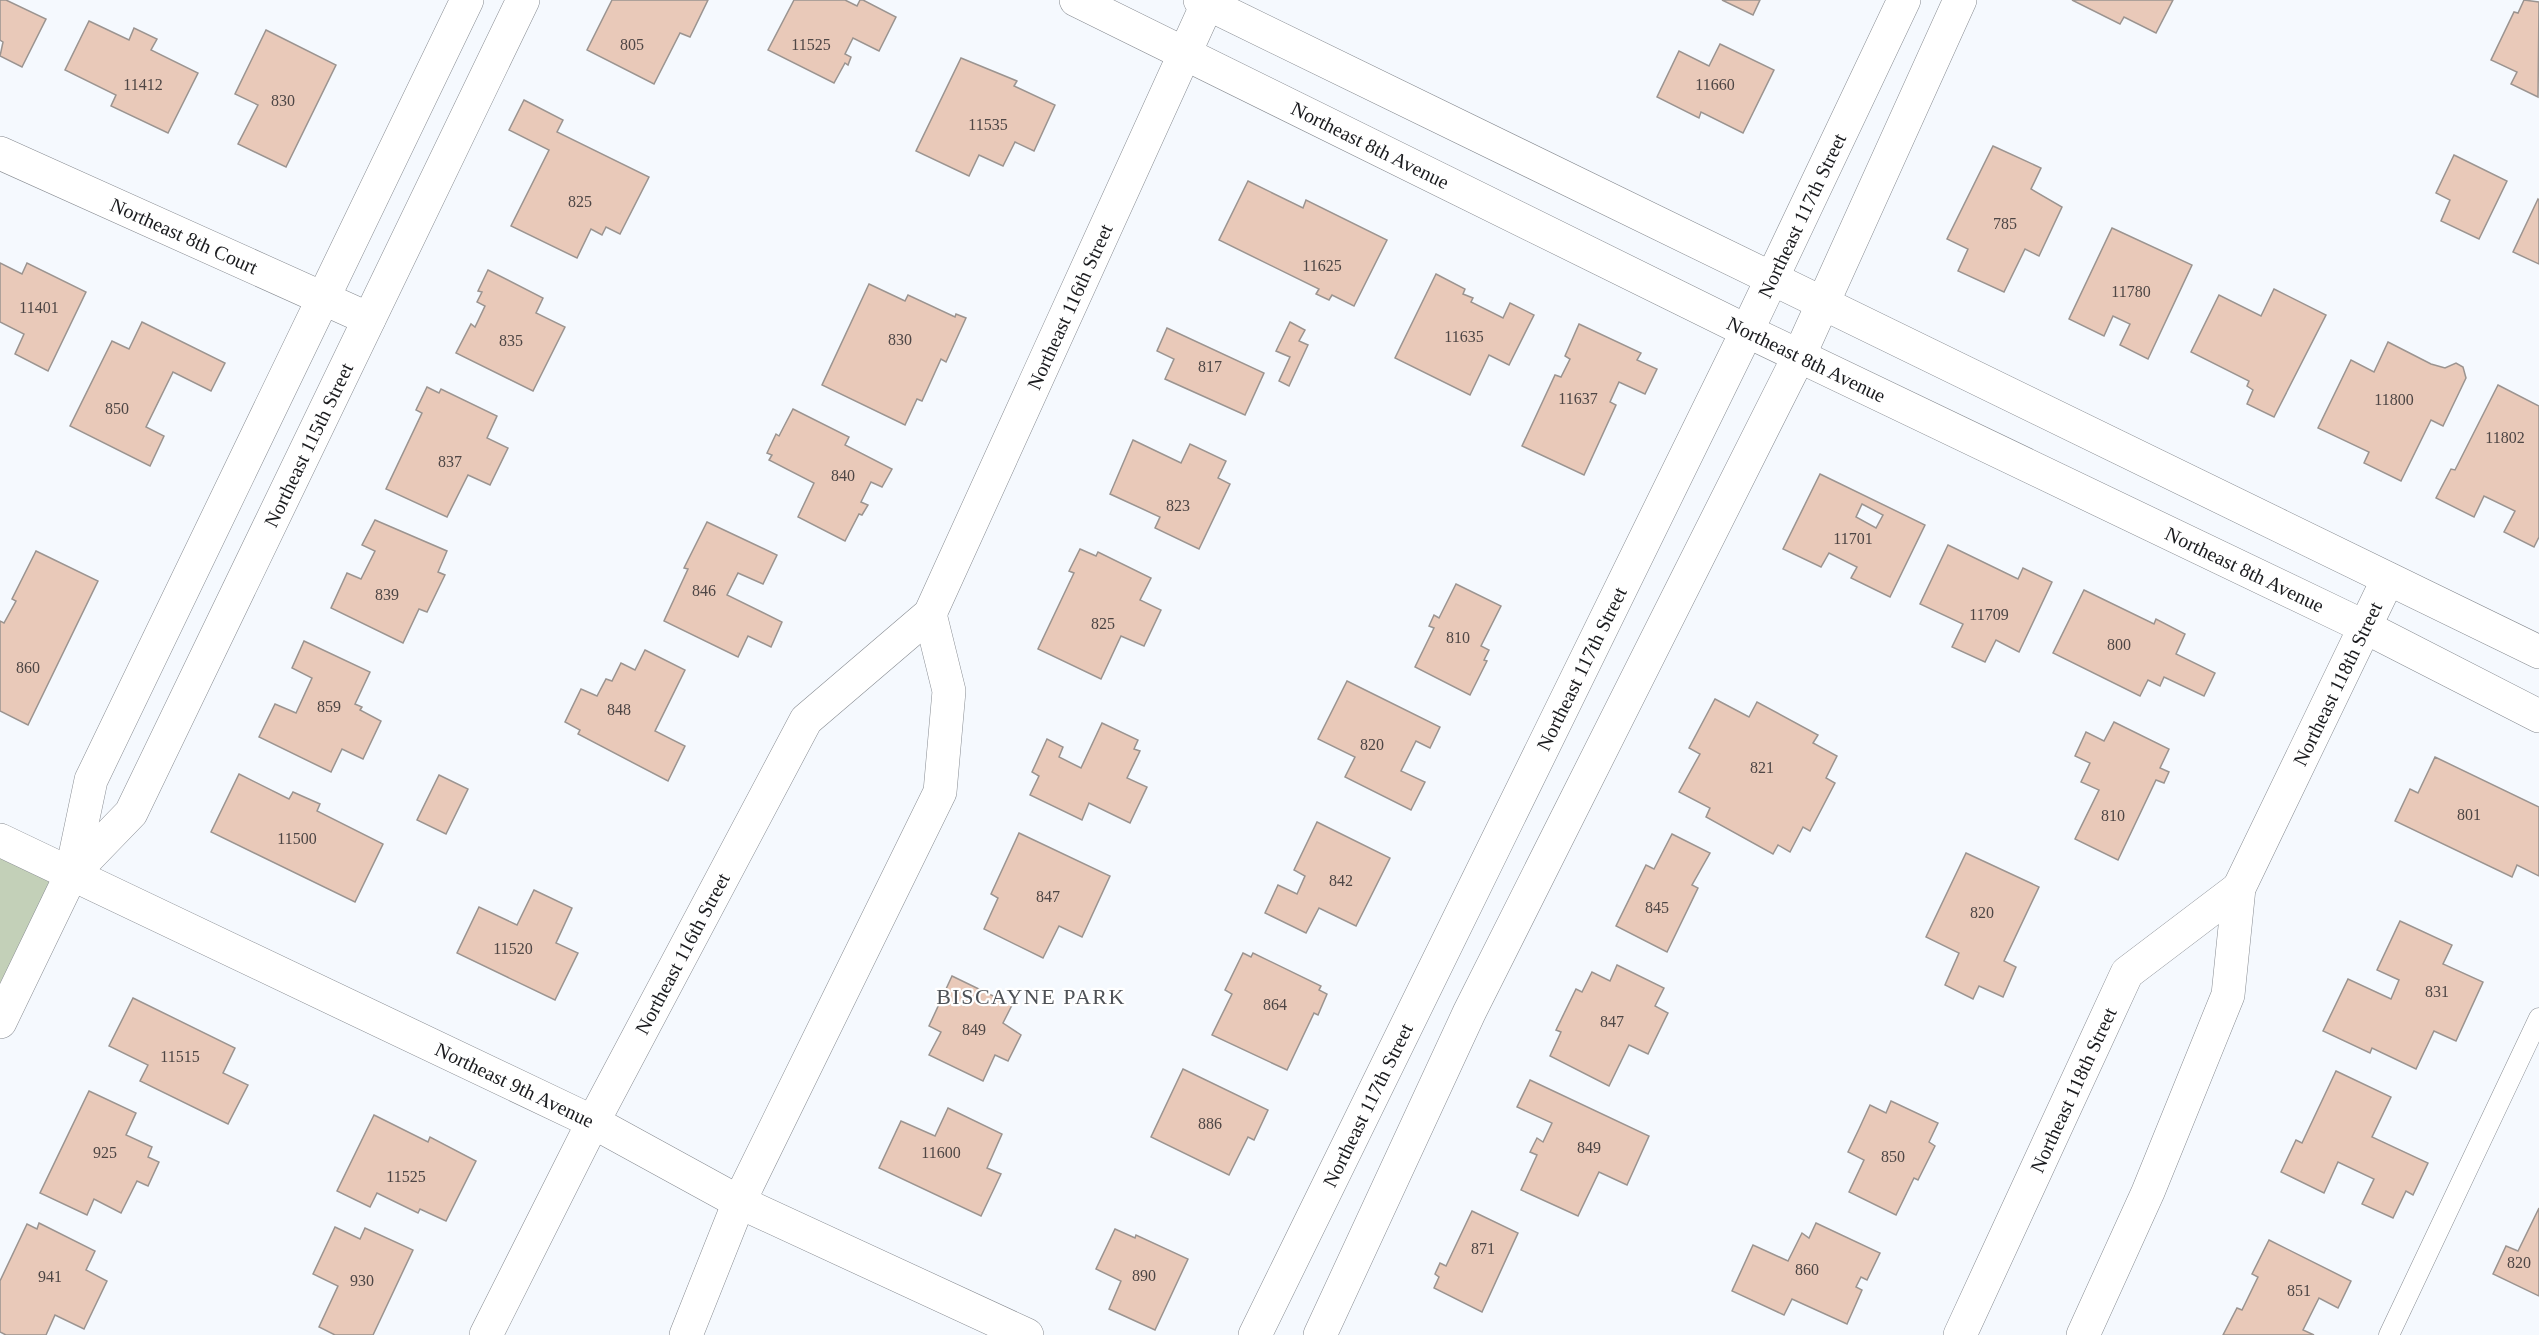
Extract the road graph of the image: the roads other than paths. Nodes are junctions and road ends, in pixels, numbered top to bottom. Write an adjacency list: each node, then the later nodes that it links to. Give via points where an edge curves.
1 (467, 0): 10 (street, Northeast 115th Street)
2 (523, 0): 12 (street, Northeast 115th Street)
3 (1076, 0): 7 (street, Northeast 8th Avenue)
4 (1905, 0): 9 (street, Northeast 117th Street)
5 (1960, 0): 11 (street)
6 (1205, 1): 7 (street, Northeast 116th Street); 9 (street)
7 (1184, 52): 13 (street, Northeast 8th Avenue); 16 (street, Northeast 116th Street)
8 (0, 153): 10 (street, Northeast 8th Court)
9 (1771, 280): 11 (street); 13 (street, Northeast 117th Street)
10 (323, 300): 12 (street, Northeast 8th Court); 21 (street, Northeast 115th Street, via 91,780)
11 (1821, 304): 14 (street); 15 (street)
12 (369, 319): 21 (street, Northeast 115th Street, via 131,813)
13 (1747, 332): 14 (street, Northeast 8th Avenue); 30 (street, Northeast 117th Street)
14 (1799, 356): 17 (street, Northeast 8th Avenue); 31 (street, via 1468,1013)
15 (2388, 579): 17 (street, Northeast 118th Street); 18 (street)
16 (930, 614): 25 (street, Northeast 116th Street, via 806,720); 26 (street, via 949,691 940,792)
17 (2365, 627): 19 (street, Northeast 8th Avenue); 22 (street, Northeast 118th Street)
18 (2539, 652)
19 (2539, 716)
20 (0, 840): 21 (street, Northeast 9th Avenue)
21 (71, 875): 24 (street, Northeast 115th Street); 25 (street, Northeast 9th Avenue)
22 (2239, 888): 32 (street, Northeast 118th Street, via 2127,973); 33 (street, Northeast 118th Street, via 2228,995 2148,1192)
23 (2539, 1018): 34 (lane)
24 (0, 1022)
25 (593, 1122): 26 (street, Northeast 9th Avenue); 27 (street, Northeast 116th Street)
26 (739, 1202): 28 (street); 29 (street, Northeast 9th Avenue)
27 (486, 1335)
28 (686, 1335)
29 (1027, 1335)
30 (1255, 1335)
31 (1320, 1335)
32 (1960, 1335)
33 (2083, 1335)
34 (2389, 1335)

